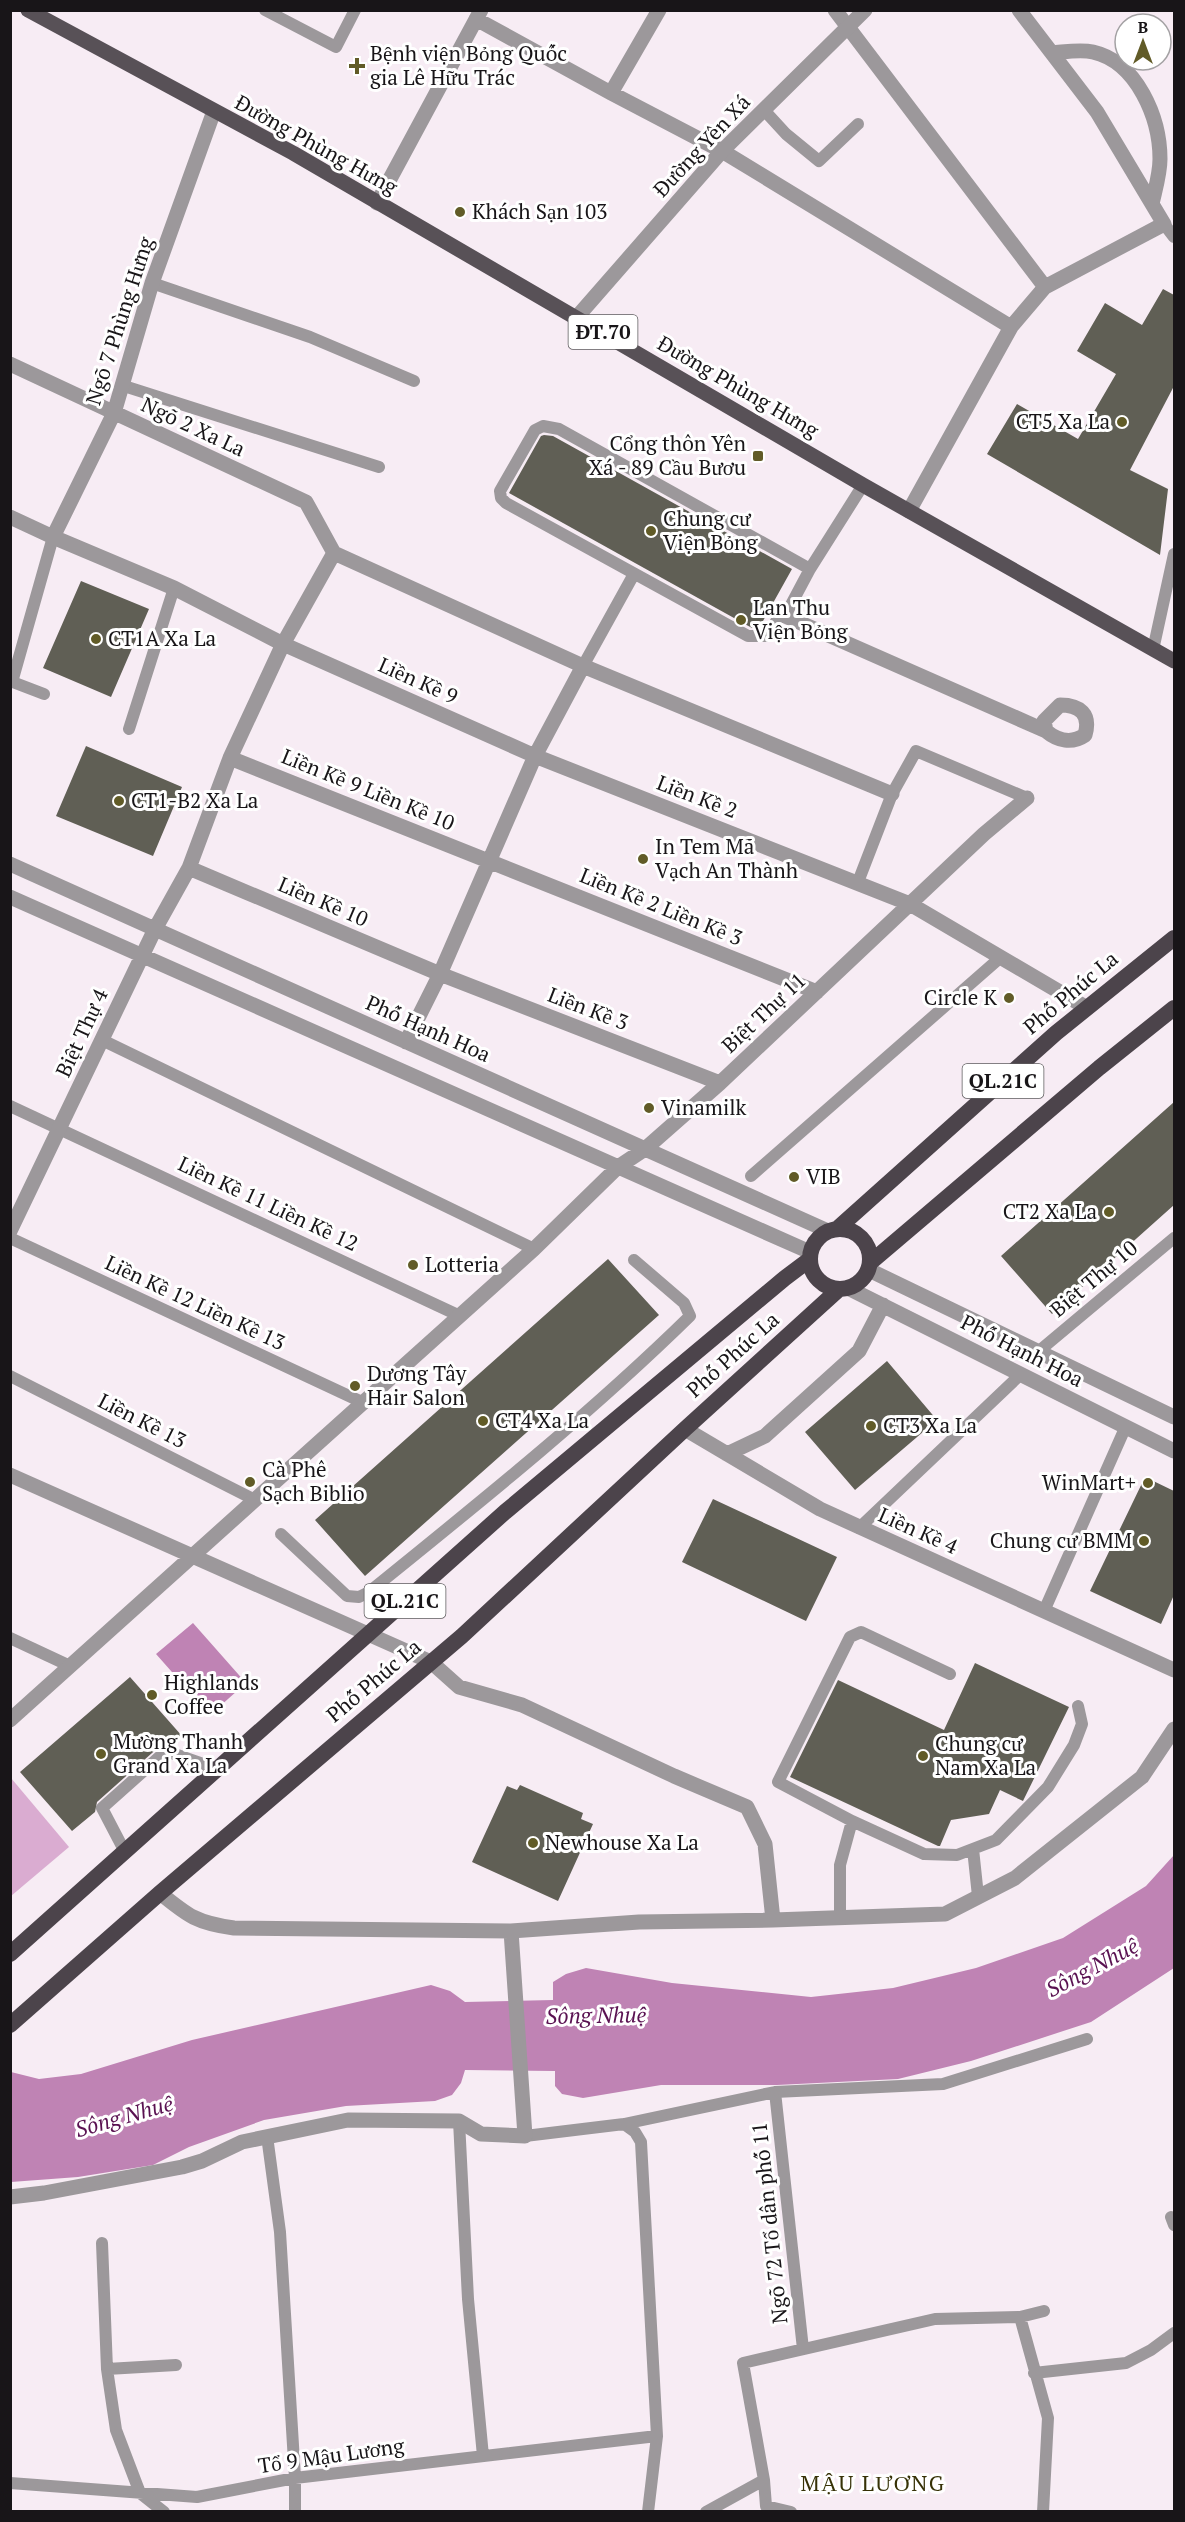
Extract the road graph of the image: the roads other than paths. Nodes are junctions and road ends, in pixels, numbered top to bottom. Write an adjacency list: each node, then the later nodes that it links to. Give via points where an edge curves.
1 (28, 10): 13 (main road, Đường Phùng Hưng / ĐT.70)
2 (266, 10): 3 (lane, via 336,47)
3 (355, 10)
4 (659, 10): 11 (street)
5 (835, 10): 9 (street)
6 (865, 10): 9 (street, Đường Yên Xá)
7 (1019, 10): 10 (street)
8 (479, 15): 11 (street); 16 (street)
9 (849, 26): 12 (street, Đường Yên Xá); 21 (street)
10 (1052, 53): 17 (street, via 1097,112); 17 (street, via 1092,51 1107,57 1119,64 1142,93 1159,144)
11 (611, 93): 15 (street)
12 (764, 110): 14 (lane, via 819,161); 15 (street, Đường Yên Xá)
13 (214, 111): 16 (main road, Đường Phùng Hưng / ĐT.70); 20 (street, Ngõ 7 Phùng Hưng)
14 (858, 124)
15 (722, 151): 22 (street, Đường Yên Xá); 23 (street)
16 (378, 203): 22 (main road, Đường Phùng Hưng / ĐT.70)
17 (1152, 204): 18 (street)
18 (1164, 224): 19 (lane); 21 (street)
19 (1174, 237)
20 (152, 284): 25 (lane, via 310,337); 26 (street, Ngõ 7 Phùng Hưng)
21 (1045, 287): 23 (street)
22 (577, 317): 29 (main road, Đường Phùng Hưng / ĐT.70)
23 (1011, 327): 30 (street)
24 (10, 364): 27 (street, Ngõ 2 Xa La)
25 (414, 381)
26 (124, 386): 27 (street, Ngõ 7 Phùng Hưng); 28 (lane)
27 (114, 413): 32 (street, Ngõ 7 Phùng Hưng); 33 (street, Ngõ 2 Xa La, via 306,502)
28 (379, 467)
29 (863, 485): 30 (main road, Đường Phùng Hưng / ĐT.70); 35 (lane)
30 (909, 511): 40 (main road, Đường Phùng Hưng / ĐT.70)
31 (10, 517): 32 (street, Liền Kề 9)
32 (53, 537): 37 (street, Liền Kề 9); 43 (lane)
33 (334, 553): 39 (street, Biệt Thự 4); 42 (street)
34 (1174, 554): 40 (lane)
35 (810, 569): 36 (lane, via 559,429 543,426 535,430 500,491 501,498); 38 (lane)
36 (634, 574): 38 (lane, via 748,636 768,636 778,618); 42 (lane)
37 (174, 588): 39 (street, Liền Kề 9); 45 (lane)
38 (785, 616): 46 (street)
39 (283, 644): 47 (street, Liền Kề 9); 48 (street, Biệt Thự 4)
40 (1153, 650): 41 (main road, Đường Phùng Hưng / ĐT.70)
41 (1174, 662)
42 (584, 666): 47 (street); 49 (street)
43 (11, 682): 44 (lane)
44 (44, 694)
45 (129, 729)
46 (1046, 731)
47 (535, 756): 51 (street); 54 (street, Liền Kề 2)
48 (230, 758): 51 (street, Liền Kề 9 Liền Kề 10); 53 (street, Biệt Thự 4)
49 (892, 794): 50 (lane, via 916,751); 54 (lane)
50 (1026, 798): 56 (street, Biệt Thự 11)
51 (490, 861): 61 (street); 62 (street, Liền Kề 2 Liền Kề 3)
52 (11, 866): 57 (street, Phố Hạnh Hoa)
53 (189, 868): 57 (street, Biệt Thự 4); 61 (street, Liền Kề 10)
54 (858, 882): 56 (street, Liền Kề 2)
55 (10, 897): 59 (street)
56 (910, 904): 60 (street, Liền Kề 2); 62 (street, Biệt Thự 11)
57 (155, 929): 59 (street, Biệt Thự 4); 66 (street, Phố Hạnh Hoa)
58 (1174, 938): 63 (highway, Phố Phúc La / QL.21C)
59 (142, 955): 65 (street, Biệt Thự 4); 71 (street)
60 (1001, 957): 63 (street, Liền Kề 2); 72 (lane)
61 (440, 974): 66 (street); 67 (street, Liền Kề 3)
62 (817, 993): 67 (street, Biệt Thự 11)
63 (1087, 1008): 73 (highway, Phố Phúc La / QL.21C)
64 (1174, 1008): 80 (highway, QL.21C)
65 (102, 1040): 69 (street, Biệt Thự 4); 77 (lane)
66 (406, 1042): 70 (street, Phố Hạnh Hoa)
67 (720, 1083): 70 (street, Biệt Thự 11)
68 (10, 1106): 69 (lane, Liền Kề 11 Liền Kề 12)
69 (60, 1128): 74 (street, Biệt Thự 4); 83 (lane, Liền Kề 11 Liền Kề 12)
70 (645, 1149): 71 (street, Biệt Thự 11); 73 (street, Phố Hạnh Hoa)
71 (618, 1167): 77 (street, Biệt Thự 11); 78 (street)
72 (751, 1176)
73 (833, 1230): 78 (highway, via 814,1244); 80 (highway, via 848,1229 865,1241)
74 (10, 1231)
75 (10, 1238): 87 (lane, Liền Kề 12 Liền Kề 13)
76 (1174, 1238): 84 (lane, Biệt Thự 10)
77 (534, 1249): 83 (street, Biệt Thự 11)
78 (810, 1256): 81 (highway, via 818,1281 827,1288); 95 (highway, Phố Phúc La / QL.21C)
79 (634, 1260): 93 (lane, via 684,1303 690,1316)
80 (870, 1266): 81 (highway, via 862,1281); 84 (street, Phố Hạnh Hoa)
81 (844, 1289): 82 (street, Phố Hạnh Hoa); 90 (highway, Phố Phúc La / QL.21C)
82 (883, 1305): 85 (street, Phố Hạnh Hoa); 92 (street, via 859,1351 765,1436)
83 (460, 1316): 87 (street, Biệt Thự 11)
84 (1040, 1351): 88 (street, Phố Hạnh Hoa)
85 (1021, 1374): 89 (street, Phố Hạnh Hoa); 97 (lane)
86 (10, 1376): 96 (lane, Liền Kề 13)
87 (364, 1403): 96 (street, Biệt Thự 11)
88 (1174, 1414)
89 (1126, 1426): 91 (street, Phố Hạnh Hoa); 100 (lane)
90 (685, 1429): 92 (street, Liền Kề 4); 103 (highway, Phố Phúc La / QL.21C)
91 (1174, 1451)
92 (727, 1454): 97 (street, Liền Kề 4)
93 (526, 1465): 95 (lane); 98 (lane, via 359,1597 347,1596)
94 (10, 1475): 99 (street)
95 (539, 1483): 101 (highway, Phố Phúc La / QL.21C)
96 (255, 1500): 99 (street, Biệt Thự 11)
97 (859, 1528): 100 (street, Liền Kề 4)
98 (281, 1534)
99 (192, 1557): 101 (street); 104 (street, Biệt Thự 11)
100 (1044, 1611): 105 (street, Liền Kề 4)
101 (368, 1634): 103 (street); 110 (highway, Phố Phúc La / QL.21C)
102 (10, 1638): 104 (lane)
103 (431, 1662): 114 (highway, Phố Phúc La / QL.21C); 117 (street, via 459,1687 522,1705 747,1807 765,1844)
104 (70, 1666): 108 (street, Biệt Thự 11)
105 (1174, 1670)
106 (950, 1674): 111 (lane, via 861,1632 850,1636 778,1782)
107 (1078, 1706): 112 (lane, via 1082,1724 1074,1746 1048,1788 996,1840)
108 (10, 1720)
109 (1174, 1730): 115 (street, via 1142,1777 1015,1878)
110 (217, 1769): 113 (highway, Phố Phúc La / QL.21C); 113 (lane, via 166,1751 102,1808)
111 (852, 1821): 112 (lane, via 924,1854 957,1855); 116 (lane, via 840,1865)
112 (973, 1849): 115 (lane)
113 (125, 1851): 119 (highway, Phố Phúc La / QL.21C)
114 (160, 1893): 118 (street, via 189,1917 234,1928); 120 (highway, Phố Phúc La / QL.21C)
115 (978, 1896): 116 (street, via 945,1914)
116 (840, 1917): 117 (street)
117 (773, 1920): 118 (street, via 639,1922)
118 (511, 1931): 126 (street)
119 (10, 1954)
120 (10, 2025)
121 (1087, 2039): 122 (lane, via 943,2084)
122 (775, 2092): 124 (lane); 132 (lane, Ngõ 72 Tổ dân phố 11)
123 (459, 2121): 125 (street, via 348,2120); 126 (street, via 481,2134); 137 (lane, via 468,2299)
124 (624, 2124): 126 (lane); 136 (lane, via 641,2142)
125 (267, 2136): 127 (street, via 242,2142 192,2164); 138 (lane, via 280,2232)
126 (525, 2136)
127 (10, 2197)
128 (102, 2243): 134 (lane)
129 (1044, 2311): 130 (lane)
130 (1020, 2317): 132 (lane, via 935,2319); 135 (lane)
131 (1174, 2333): 135 (lane, via 1126,2363)
132 (803, 2349): 139 (lane, via 744,2363)
133 (176, 2365): 134 (lane)
134 (107, 2369): 141 (lane, via 116,2430)
135 (1034, 2373): 147 (lane, via 1048,2418)
136 (657, 2436): 137 (lane, Tổ 9 Mậu Lương); 144 (lane)
137 (483, 2456): 138 (lane, Tổ 9 Mậu Lương)
138 (296, 2478): 141 (lane, Tổ 9 Mậu Lương, via 197,2498); 143 (lane)
139 (764, 2480): 145 (lane); 146 (lane, via 766,2506)
140 (10, 2483): 141 (lane, Tổ 9 Mậu Lương)
141 (140, 2493): 142 (lane)
142 (164, 2511)
143 (295, 2511)
144 (648, 2511)
145 (706, 2511)
146 (791, 2511)
147 (1043, 2511)

